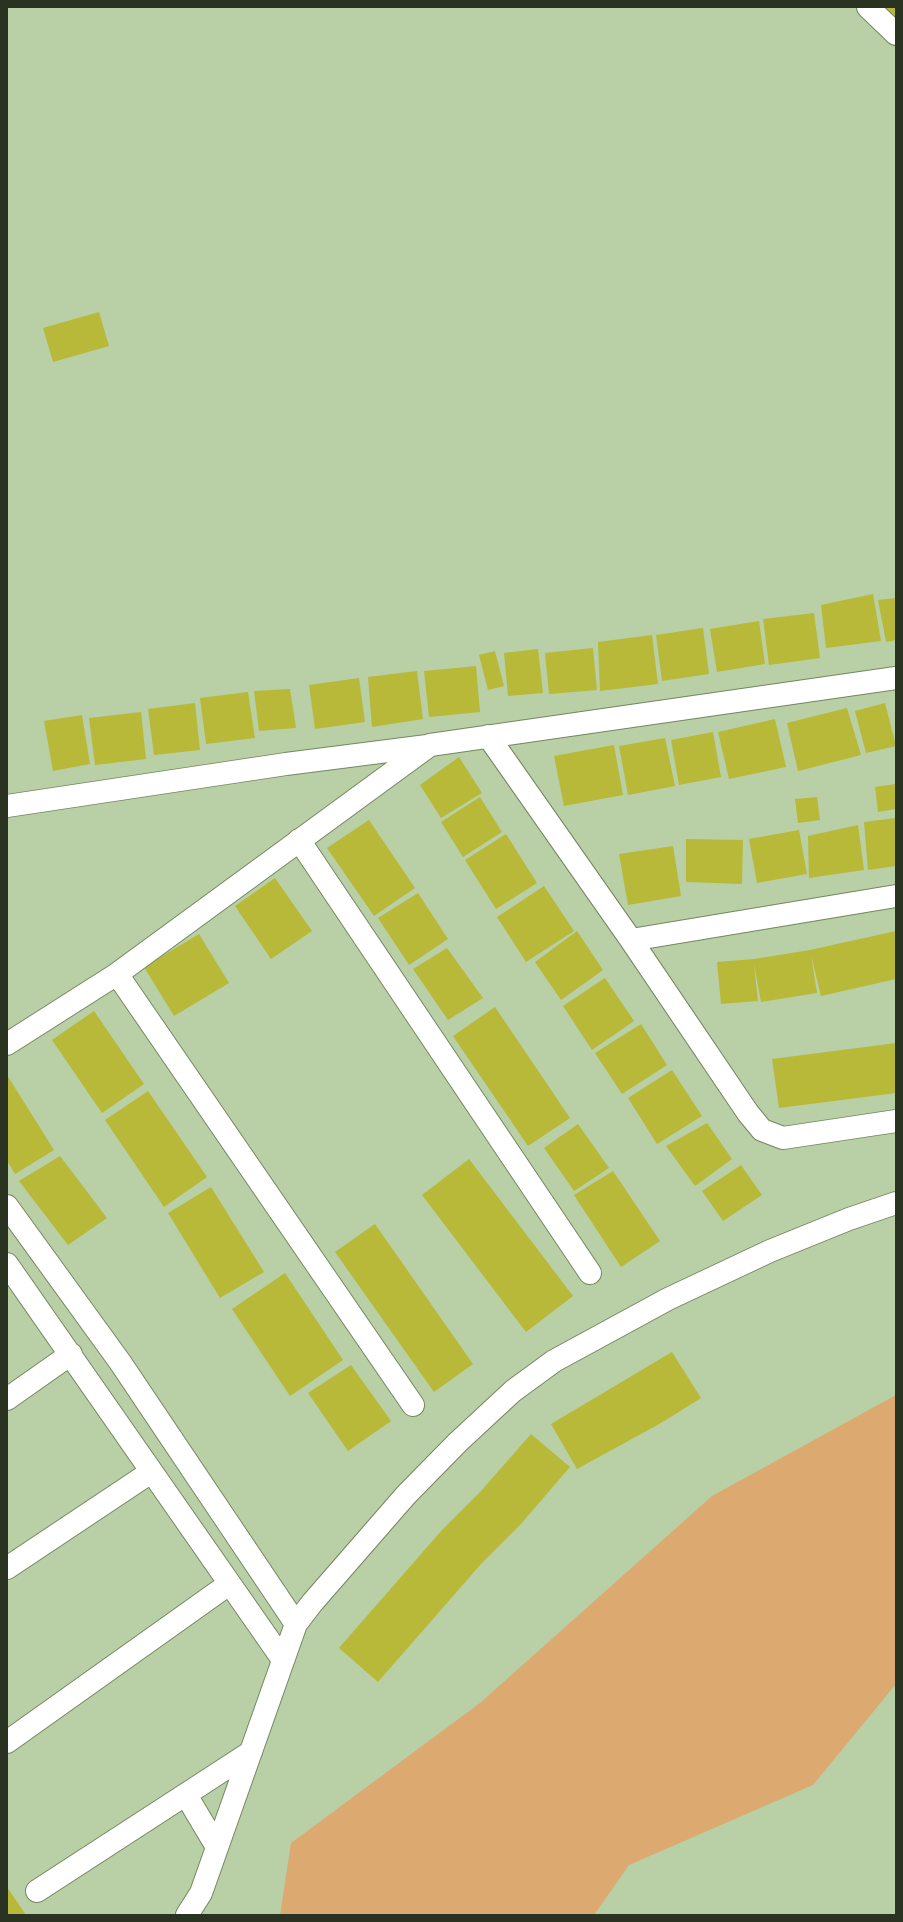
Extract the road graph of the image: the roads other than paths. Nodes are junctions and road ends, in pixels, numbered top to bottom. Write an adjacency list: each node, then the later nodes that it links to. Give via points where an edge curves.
1 (868, 7): 2 (street)
2 (896, 34)
3 (896, 678): 4 (street)
4 (488, 736): 5 (street); 9 (street)
5 (430, 745): 6 (street); 7 (street)
6 (7, 806)
7 (299, 840): 10 (street); 16 (street)
8 (896, 896): 9 (street)
9 (631, 940): 12 (street, via 762,1130 782,1138)
10 (116, 974): 11 (street); 19 (street)
11 (7, 1044)
12 (896, 1121)
13 (896, 1203): 23 (street, via 763,1254 668,1299 554,1361 513,1391 452,1447 406,1495)
14 (7, 1206): 23 (street, via 120,1362)
15 (7, 1264): 17 (street)
16 (590, 1273)
17 (71, 1354): 18 (street); 20 (street)
18 (7, 1399)
19 (413, 1405)
20 (151, 1472): 21 (street); 22 (street)
21 (7, 1568)
22 (229, 1584): 24 (street); 25 (street)
23 (296, 1624): 24 (street)
24 (283, 1660): 26 (street)
25 (7, 1742)
26 (251, 1752): 27 (street); 28 (street)
27 (186, 1794): 28 (street); 29 (street)
28 (217, 1847): 30 (street, via 201,1893)
29 (37, 1891)
30 (187, 1915)

